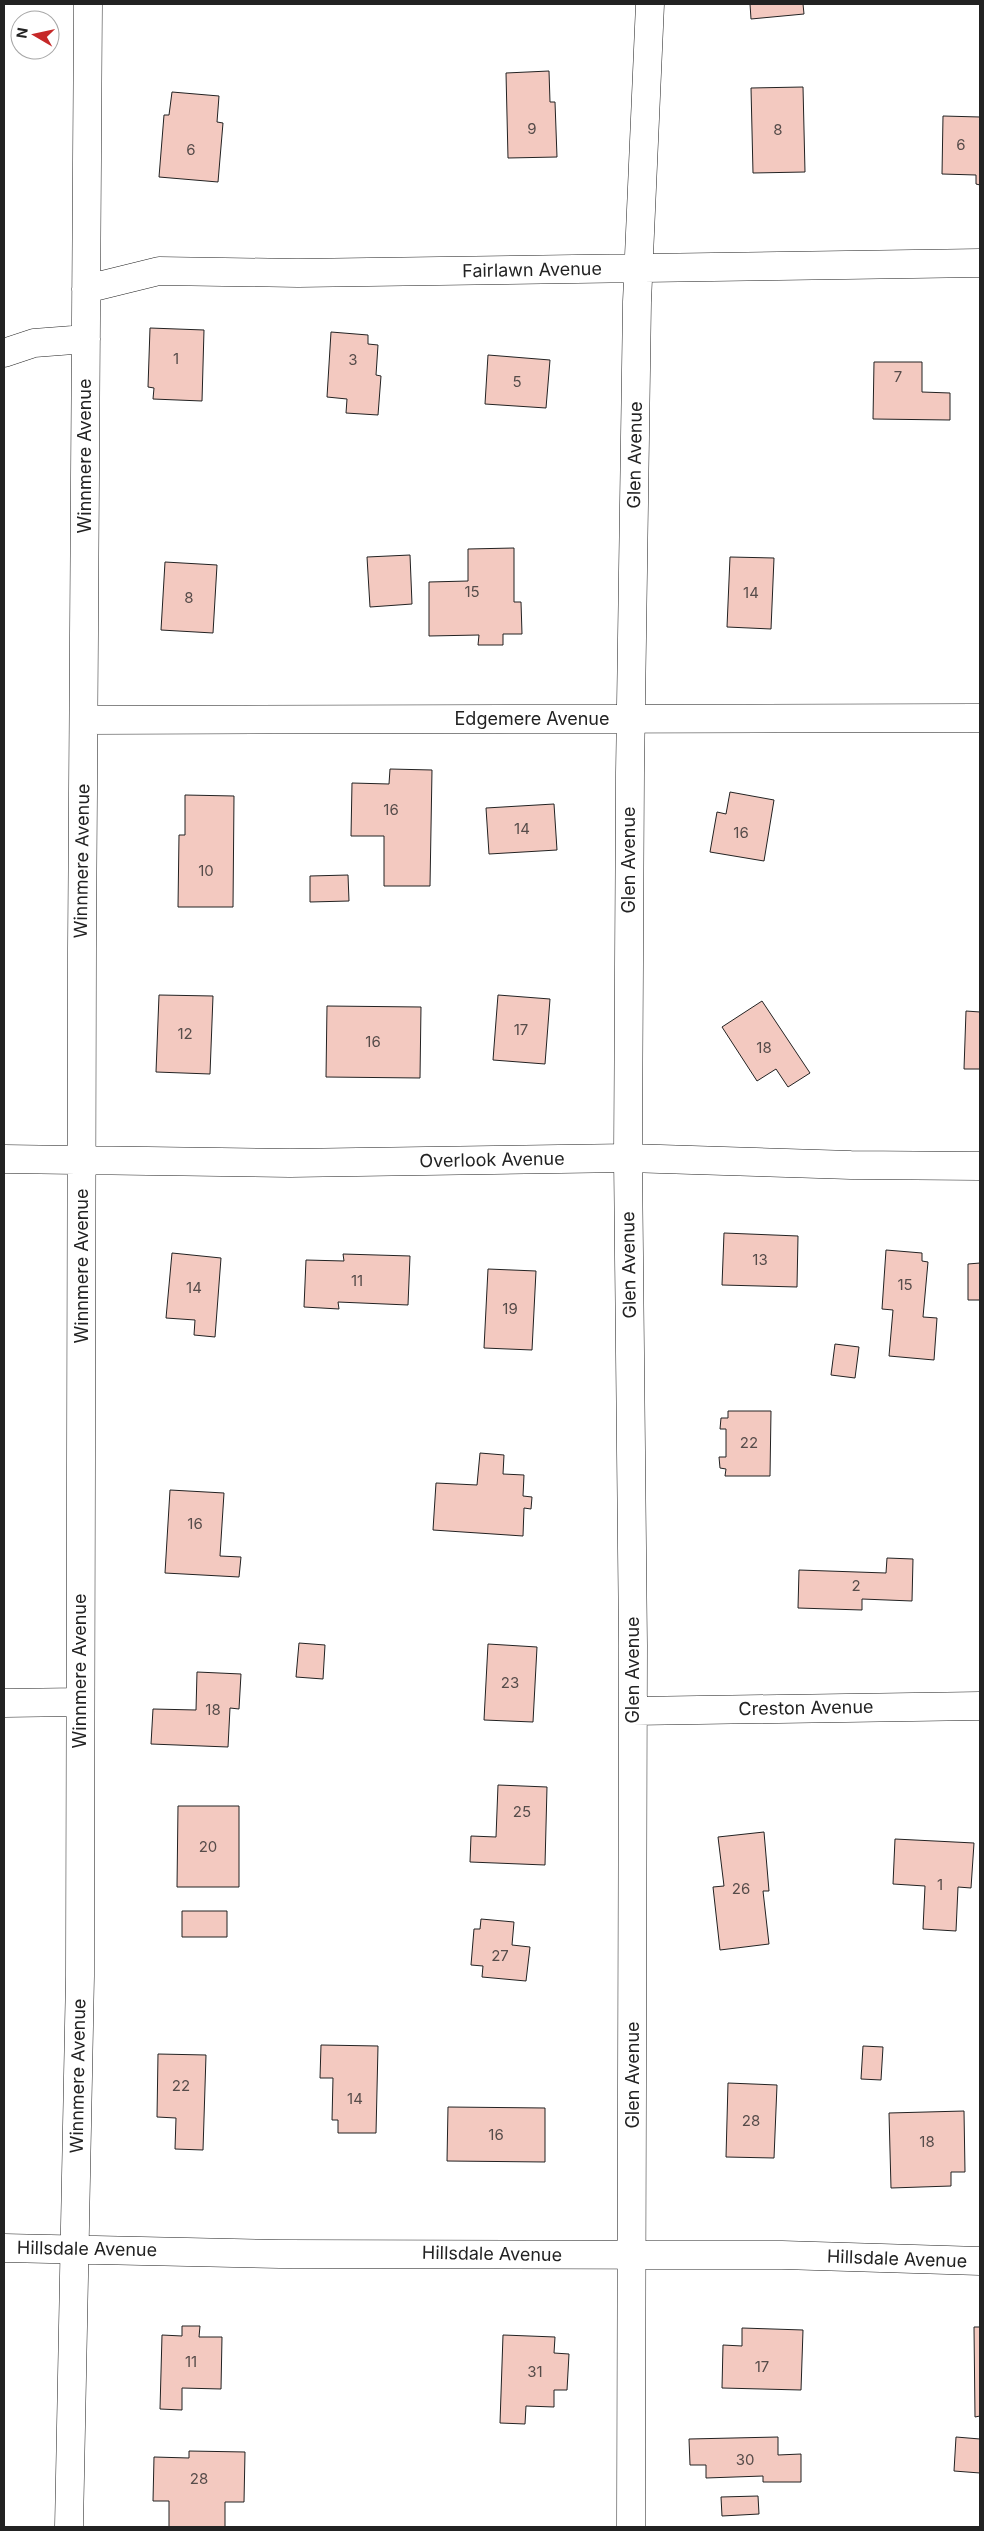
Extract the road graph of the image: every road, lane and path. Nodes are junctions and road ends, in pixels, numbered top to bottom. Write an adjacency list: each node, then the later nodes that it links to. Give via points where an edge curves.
1 (88, 4): 5 (street, Winnmere Avenue)
2 (650, 4): 4 (street, Glen Avenue)
3 (980, 263): 4 (street, Fairlawn Avenue)
4 (638, 269): 5 (street, Fairlawn Avenue, via 298,273 158,271); 9 (street, Glen Avenue)
5 (86, 289): 6 (street, Winnmere Avenue)
6 (86, 339): 7 (street, via 34,343); 10 (street, Winnmere Avenue)
7 (4, 353)
8 (980, 718): 9 (street, Edgemere Avenue)
9 (631, 719): 10 (street, Edgemere Avenue); 11 (street, Glen Avenue)
10 (84, 720): 13 (street, Winnmere Avenue)
11 (628, 1158): 13 (street, Overlook Avenue, via 290,1163); 14 (street, Overlook Avenue); 18 (street, Glen Avenue)
12 (4, 1159): 13 (street, Overlook Avenue)
13 (82, 1159): 15 (street, Winnmere Avenue)
14 (980, 1166)
15 (80, 1702): 16 (street); 20 (street, Winnmere Avenue, via 80,1976)
16 (4, 1703)
17 (980, 1706): 18 (street, Creston Avenue)
18 (633, 1711): 21 (street, Glen Avenue)
19 (4, 2248): 20 (street, Hillsdale Avenue)
20 (74, 2248): 21 (street, Hillsdale Avenue, via 280,2254); 23 (street, Winnmere Avenue)
21 (632, 2256): 22 (street, Hillsdale Avenue, via 782,2255); 24 (street, Glen Avenue)
22 (980, 2261)
23 (69, 2527)
24 (631, 2527)

